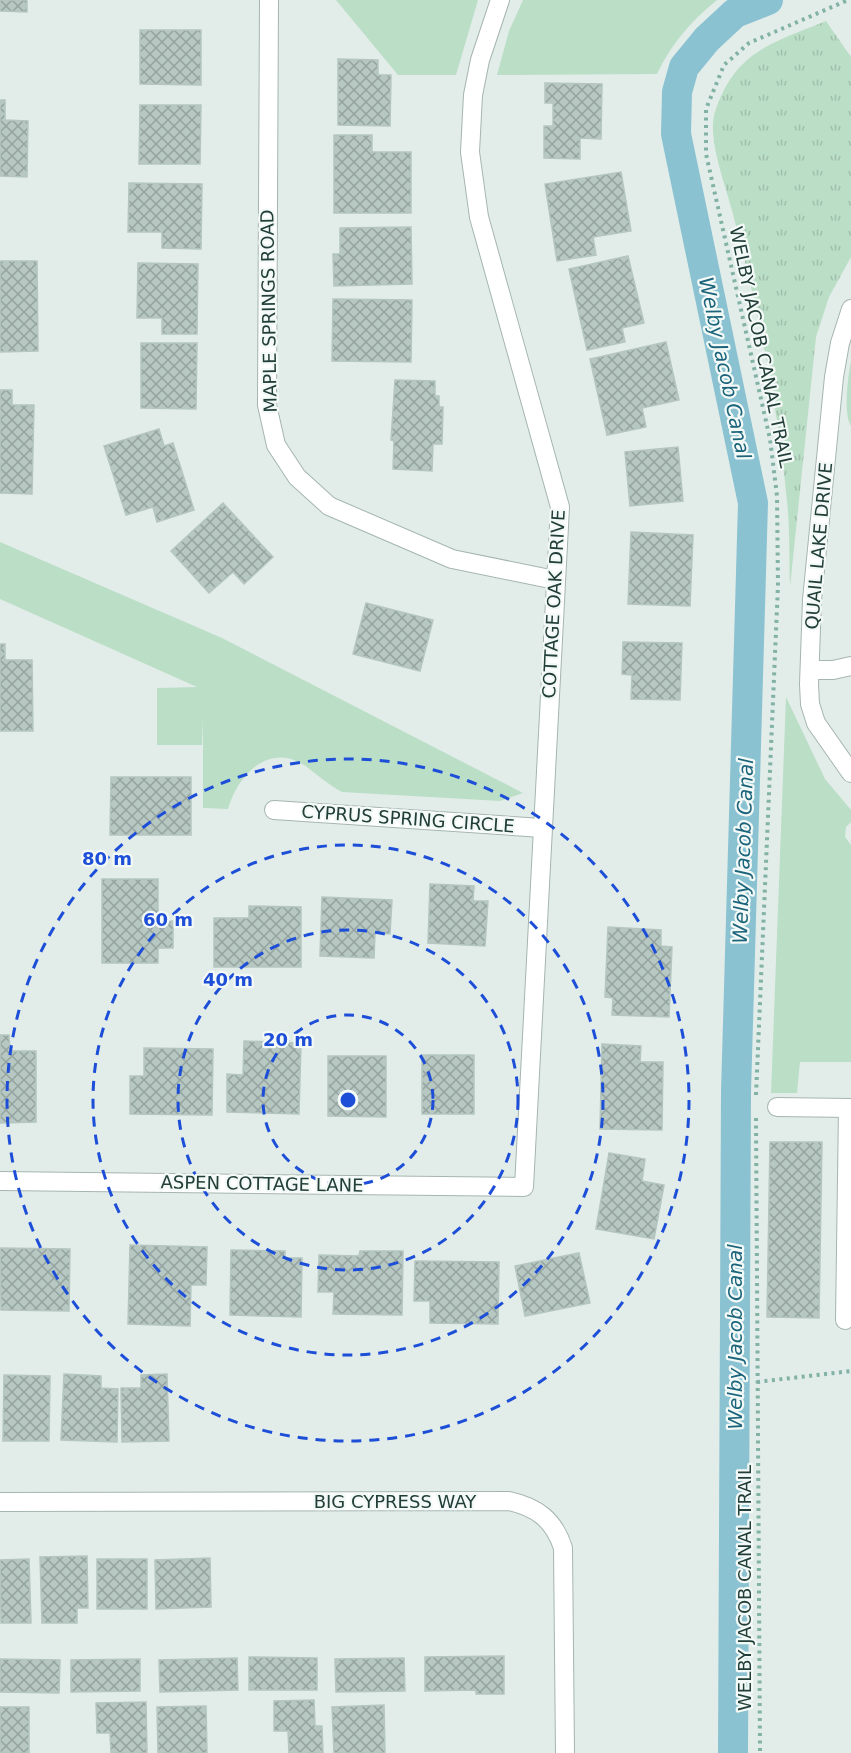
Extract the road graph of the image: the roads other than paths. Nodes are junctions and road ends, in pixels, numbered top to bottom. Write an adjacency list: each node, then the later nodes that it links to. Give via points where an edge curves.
1 (269, 0): 4 (street, MAPLE SPRINGS ROAD, via 267,405 276,445 297,477 329,506 452,559)
2 (500, 0): 4 (street, COTTAGE OAK DRIVE, via 473,95 470,152 479,217 560,507)
3 (851, 309): 6 (street, QUAIL LAKE DRIVE, via 834,376 812,600)
4 (555, 580): 9 (street, COTTAGE OAK DRIVE)
5 (851, 666): 6 (street)
6 (810, 670): 7 (street, QUAIL LAKE DRIVE, via 810,704 816,723)
7 (851, 773)
8 (273, 810): 9 (street, CYPRUS SPRING CIRCLE)
9 (542, 828): 13 (street, COTTAGE OAK DRIVE)
10 (777, 1107): 11 (street)
11 (849, 1108): 14 (street)
12 (0, 1181): 13 (street, ASPEN COTTAGE LANE)
13 (524, 1187)
14 (845, 1320)
15 (0, 1502): 16 (street, BIG CYPRESS WAY, via 509,1501 533,1508 552,1524 563,1548)
16 (565, 1753)

